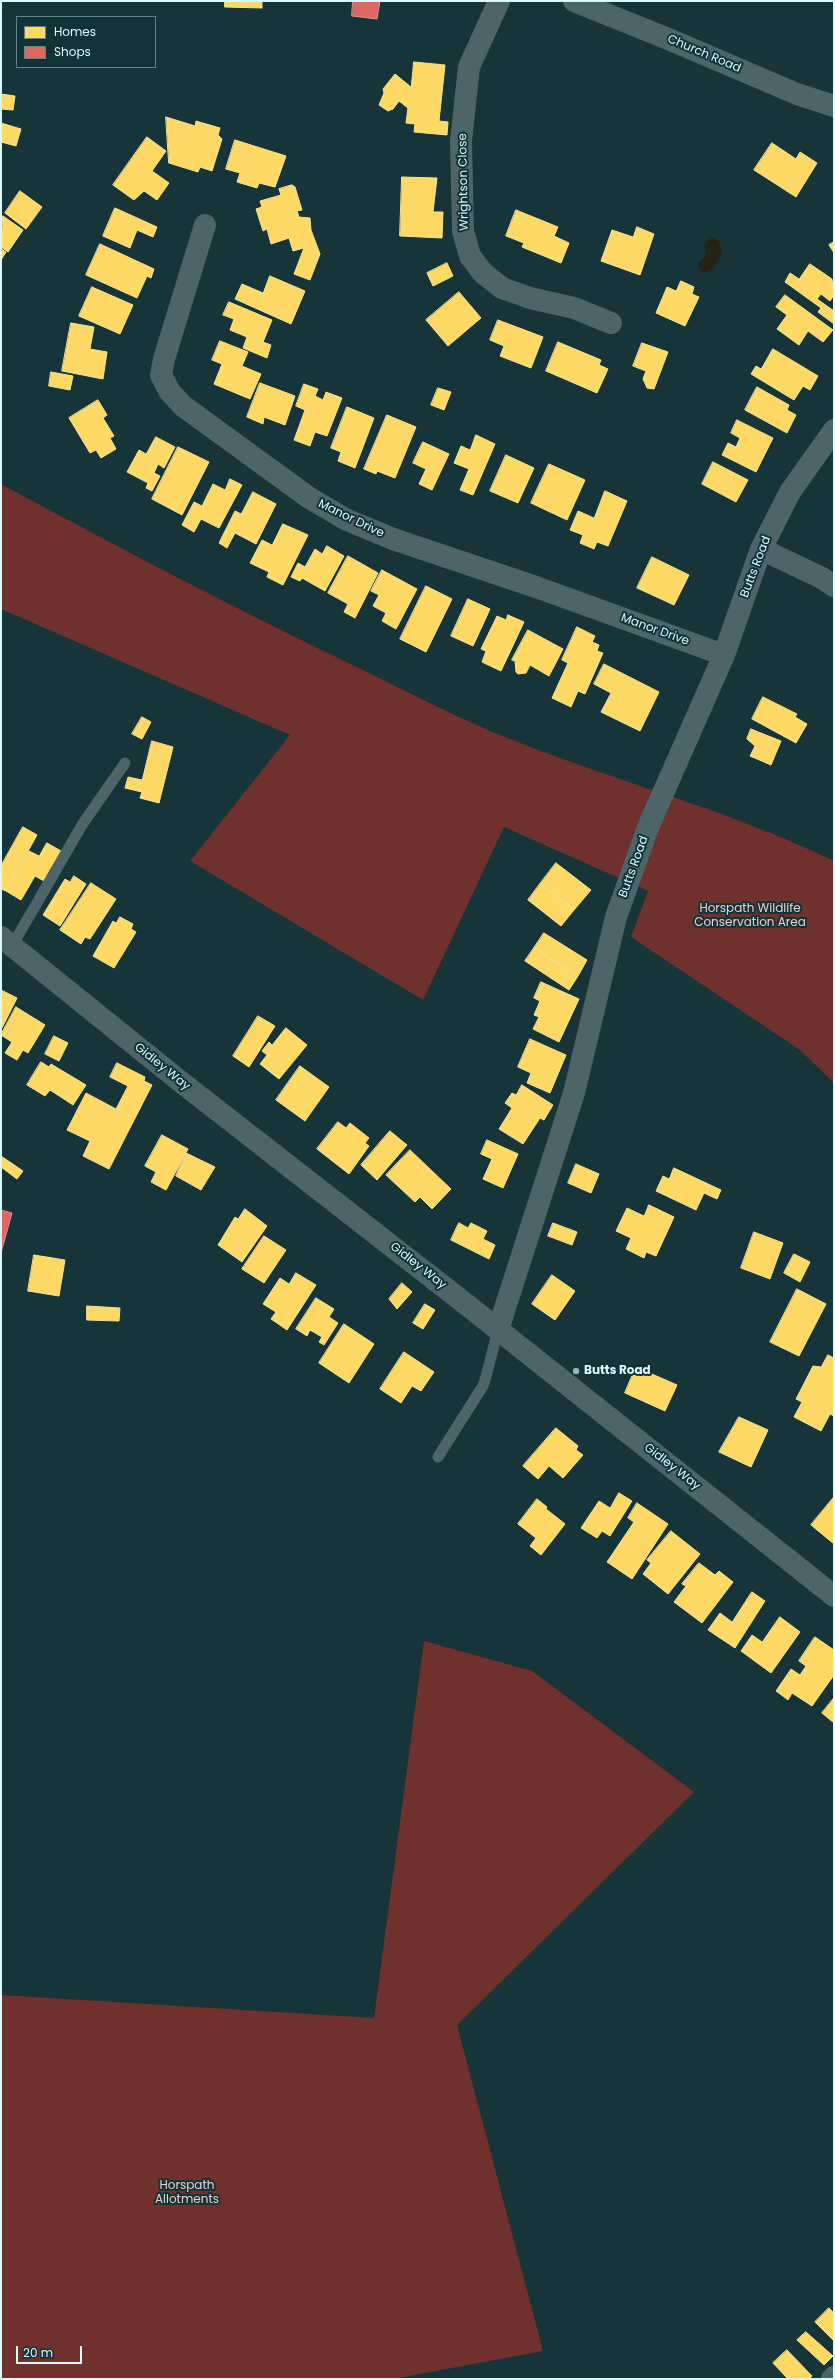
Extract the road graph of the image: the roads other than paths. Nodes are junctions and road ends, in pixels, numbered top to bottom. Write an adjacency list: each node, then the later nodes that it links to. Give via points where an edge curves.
1 (499, 1): 5 (street, Wrightson Close, via 469,67 461,141 464,231 470,256 483,273 502,288 530,298 574,308)
2 (574, 1): 3 (street, Church Road, via 797,94)
3 (834, 106)
4 (205, 226): 9 (street, Manor Drive, via 161,375 170,392 183,406 308,497 345,519 393,539)
5 (611, 323)
6 (834, 430): 7 (street, Butts Road, via 790,492)
7 (761, 549): 8 (street); 9 (street, Butts Road)
8 (834, 586)
9 (724, 655): 12 (street, Butts Road, via 649,825 621,902 574,1093)
10 (125, 764): 11 (lane)
11 (6, 942): 12 (street, Gidley Way)
12 (498, 1330): 13 (lane, via 484,1384); 14 (street, Gidley Way)
13 (438, 1457)
14 (834, 1596)

